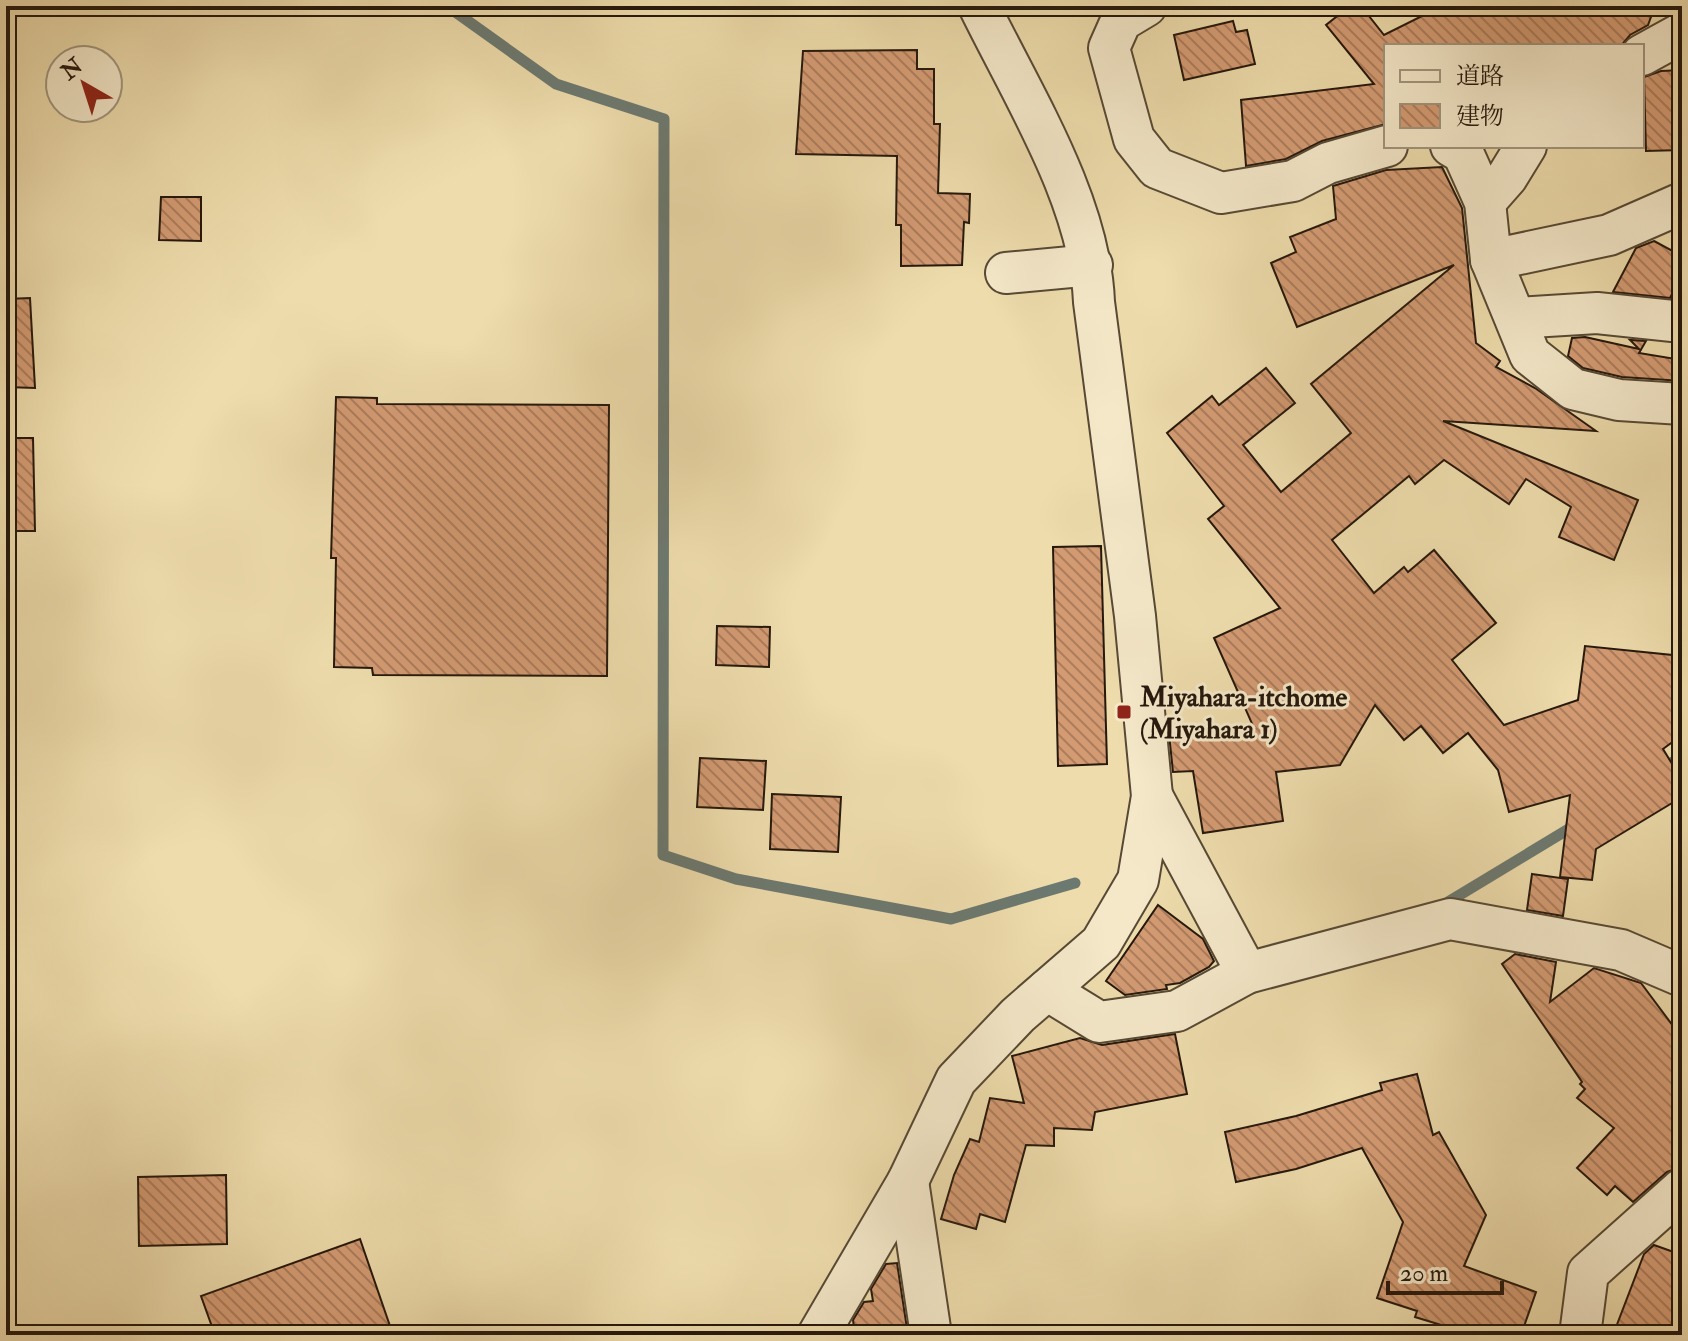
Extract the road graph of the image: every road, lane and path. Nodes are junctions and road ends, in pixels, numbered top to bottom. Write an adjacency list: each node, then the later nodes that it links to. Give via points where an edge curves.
1 (979, 6): 11 (street, via 1074,204)
2 (1146, 6): 5 (street, via 1121,21 1109,48 1134,139 1157,168 1221,193 1293,181 1328,163)
3 (1682, 33): 4 (street)
4 (1644, 54)
5 (1384, 147)
6 (1454, 148): 8 (street, via 1463,153)
7 (1525, 148): 8 (street)
8 (1485, 202): 10 (street)
9 (1682, 203): 10 (street, via 1609,235)
10 (1491, 260): 13 (street)
11 (1092, 265): 12 (street); 16 (street)
12 (1006, 273)
13 (1516, 318): 14 (street, via 1597,313); 15 (street, via 1530,355 1573,389 1619,400)
14 (1682, 322)
15 (1682, 404)
16 (1152, 796): 17 (street); 19 (street, via 1138,880 1101,943)
17 (1247, 973): 18 (street, via 1450,919 1621,950); 19 (street, via 1177,1011 1099,1022)
18 (1682, 976)
19 (1047, 990): 20 (street, via 956,1080)
20 (908, 1181): 22 (street); 23 (street)
21 (1682, 1189): 24 (street, via 1588,1273)
22 (818, 1335)
23 (931, 1335)
24 (1580, 1335)

